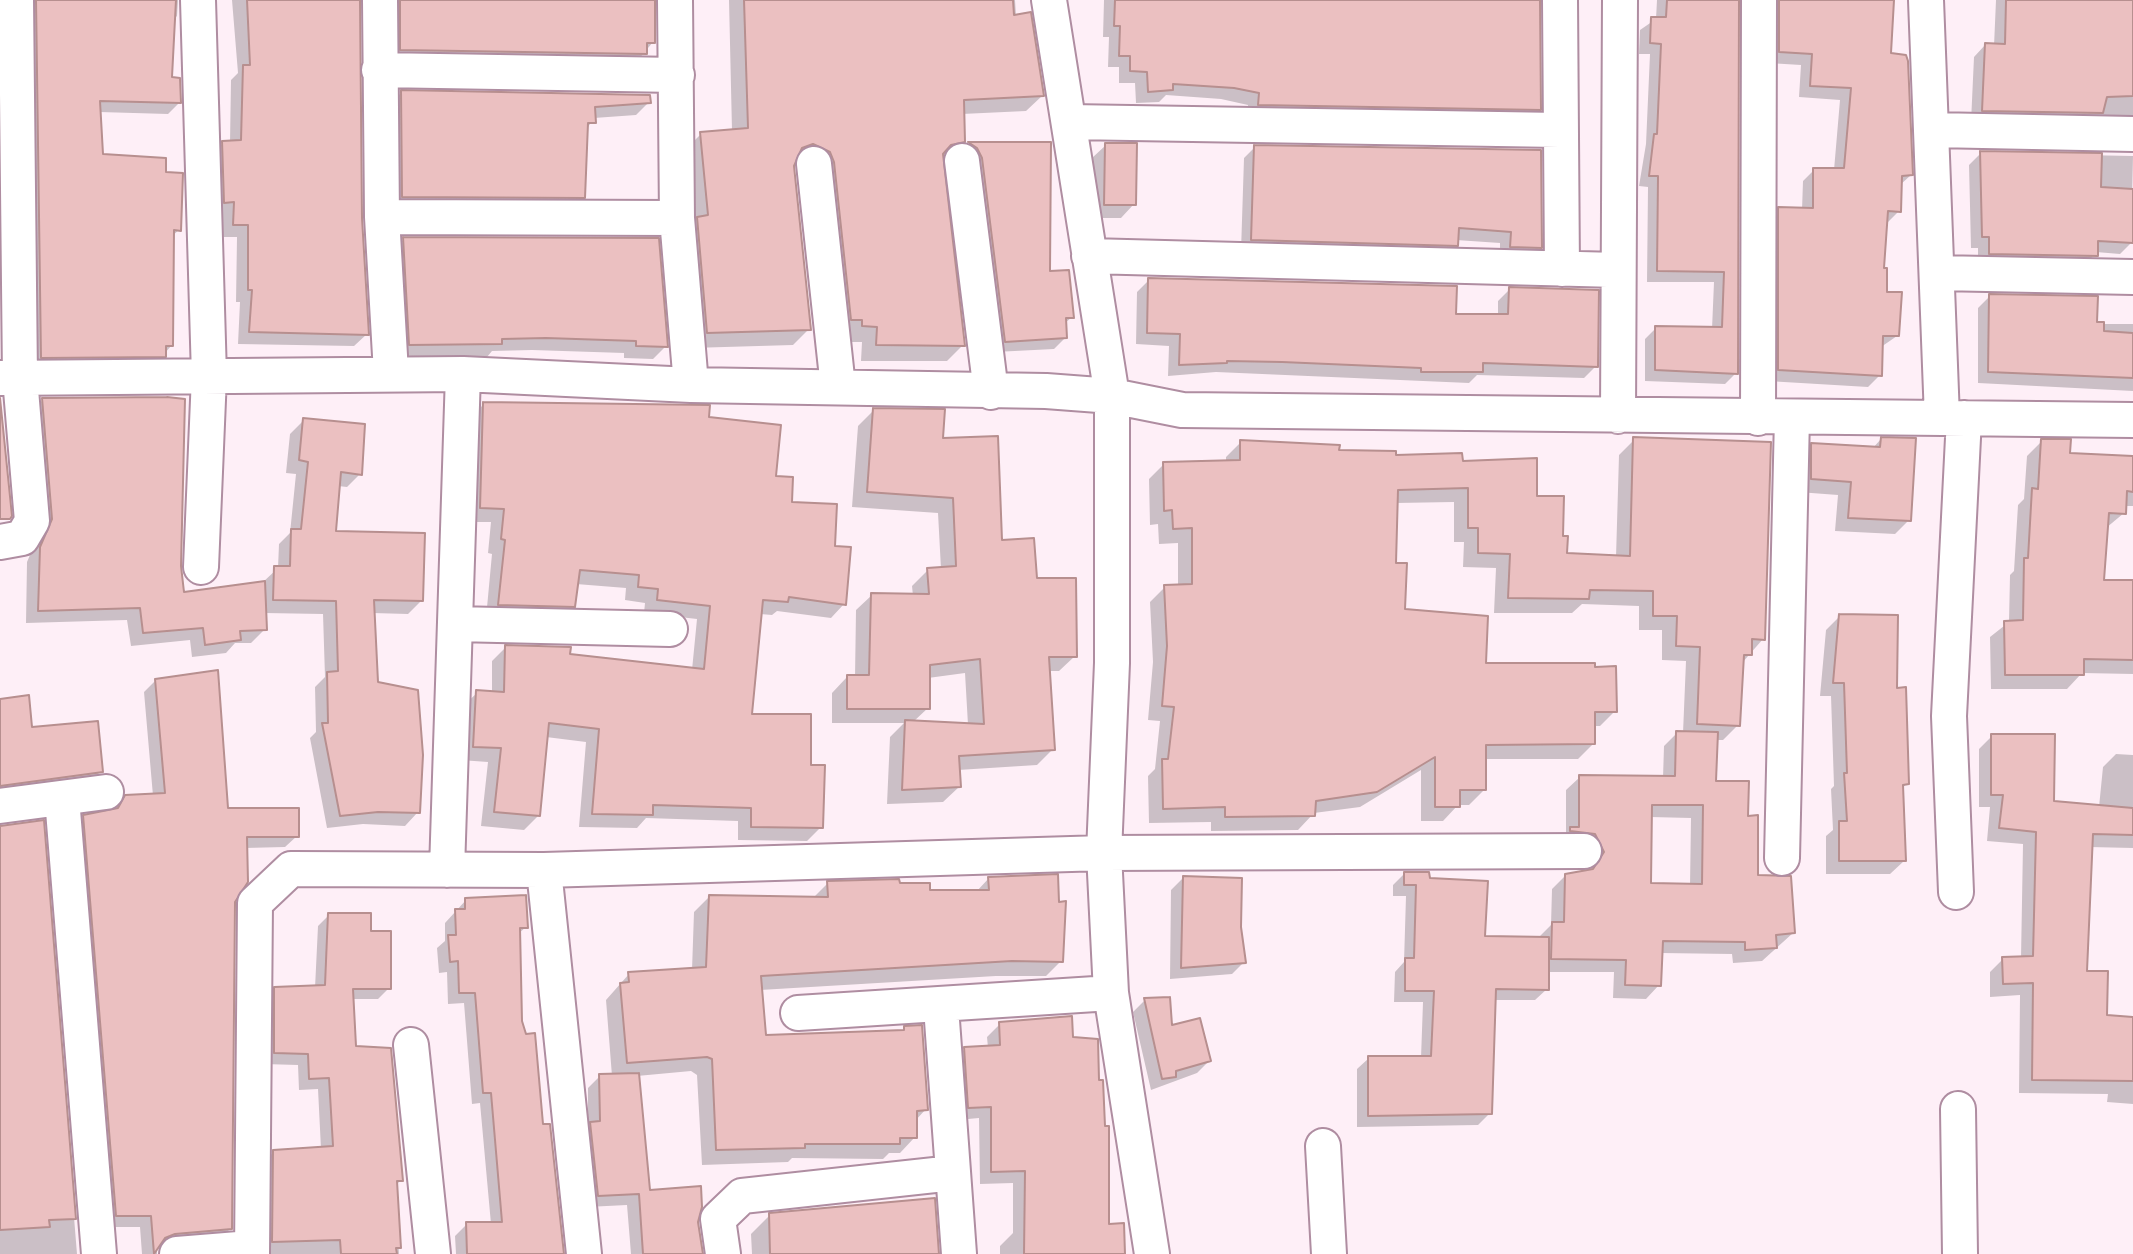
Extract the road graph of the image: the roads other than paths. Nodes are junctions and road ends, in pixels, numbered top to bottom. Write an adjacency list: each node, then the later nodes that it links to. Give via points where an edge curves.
1 (16, 0): 12 (street)
2 (198, 0): 29 (street)
3 (380, 0): 10 (street)
4 (675, 0): 11 (street)
5 (1049, 0): 13 (street)
6 (1560, 0): 14 (street)
7 (1620, 0): 24 (street)
8 (1759, 0): 37 (street)
9 (1926, 0): 15 (street)
10 (379, 70): 11 (street); 19 (street)
11 (677, 75): 20 (street)
12 (7, 76): 21 (street)
13 (1070, 122): 14 (street); 22 (street)
14 (1559, 130): 23 (street)
15 (1933, 130): 16 (street); 25 (street)
16 (2133, 134)
17 (962, 161): 33 (street)
18 (814, 164): 32 (street)
19 (382, 217): 20 (street); 27 (street)
20 (677, 218): 31 (street)
21 (8, 220): 30 (street)
22 (1089, 256): 23 (street); 34 (street)
23 (1562, 269): 24 (street)
24 (1617, 270): 35 (street)
25 (1938, 273): 26 (street); 38 (street)
26 (2133, 277)
27 (391, 373): 28 (street); 29 (street)
28 (463, 374): 31 (street); 42 (street)
29 (209, 376): 30 (street); 41 (street)
30 (10, 378): 40 (street, via 32,521 22,538)
31 (691, 385): 32 (street)
32 (838, 387): 33 (street)
33 (991, 392): 34 (street)
34 (1112, 396): 35 (street, via 1182,410); 48 (street, via 1112,663)
35 (1618, 416): 37 (street)
36 (1792, 417): 37 (street); 38 (street); 49 (street)
37 (1758, 418)
38 (1953, 418): 39 (street); 52 (street, via 1949,716)
39 (2133, 420)
40 (0, 542)
41 (201, 567)
42 (455, 624): 43 (street); 50 (street)
43 (670, 629)
44 (106, 792): 45 (street)
45 (62, 798): 46 (street); 61 (street)
46 (0, 806)
47 (1584, 851): 48 (street)
48 (1104, 853): 51 (street); 53 (street)
49 (1782, 858)
50 (447, 870): 51 (street); 60 (street, via 291,869 255,903)
51 (544, 870): 64 (street)
52 (1956, 892)
53 (1111, 993): 54 (street); 67 (street)
54 (941, 1007): 55 (street); 59 (street)
55 (798, 1013)
56 (411, 1045): 63 (street)
57 (1958, 1109): 69 (street)
58 (1323, 1146): 68 (street)
59 (953, 1173): 65 (street, via 742,1196 718,1219); 66 (street)
60 (251, 1251): 62 (street)
61 (99, 1254)
62 (177, 1254)
63 (433, 1254)
64 (584, 1254)
65 (723, 1254)
66 (959, 1254)
67 (1152, 1254)
68 (1329, 1254)
69 (1960, 1254)

